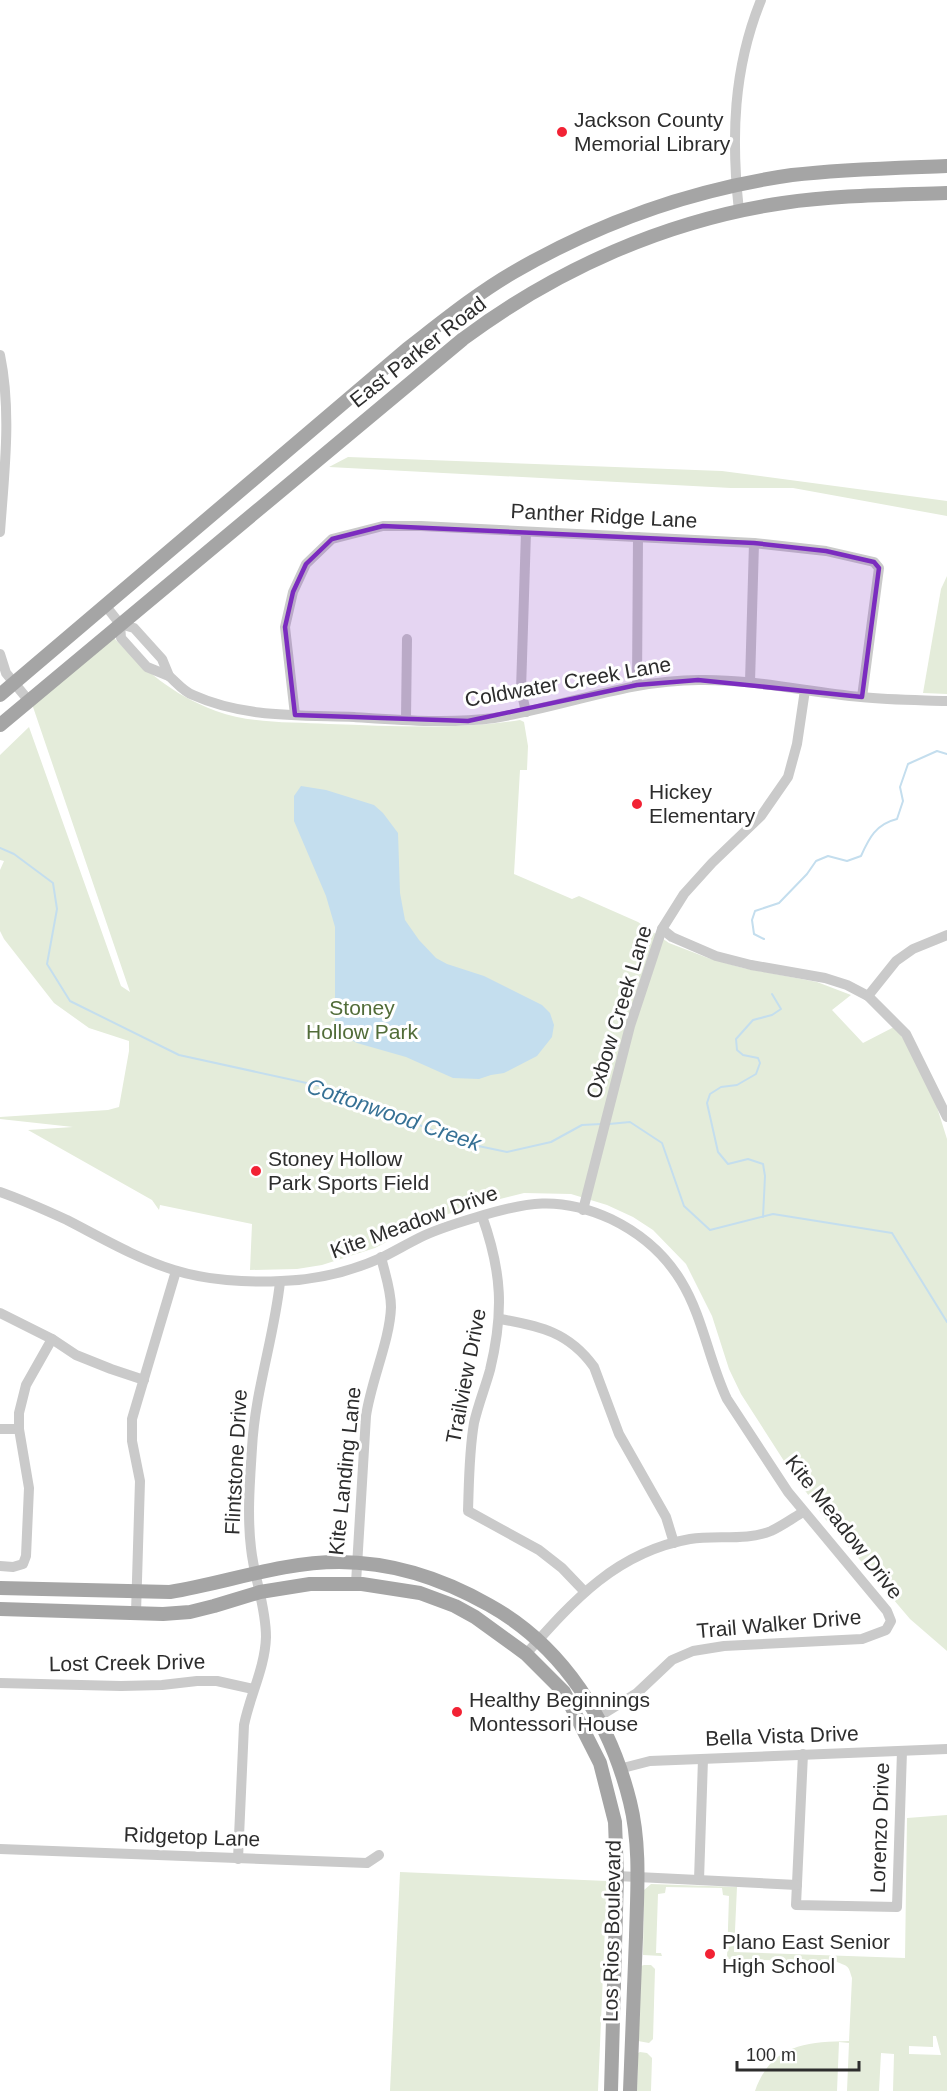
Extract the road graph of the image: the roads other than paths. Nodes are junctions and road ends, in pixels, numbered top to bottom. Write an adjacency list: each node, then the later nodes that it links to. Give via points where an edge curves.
1 (761, 0): 3 (street, via 744,48 737,84)
2 (947, 166): 3 (main road, East Parker Road, via 814,173)
3 (736, 185): 5 (street); 11 (main road, East Parker Road, via 622,219 514,272 438,324)
4 (947, 193): 5 (main road, East Parker Road, via 829,198)
5 (739, 211): 12 (main road, East Parker Road, via 689,224 581,266 463,339)
6 (0, 355): 7 (street, via 6,418)
7 (0, 532)
8 (526, 532): 9 (street, Panther Ridge Lane); 24 (street, via 521,690); 25 (street, Panther Ridge Lane, via 383,526 332,539 306,564 292,591 285,627)
9 (638, 537): 10 (street, Panther Ridge Lane); 18 (street)
10 (754, 543): 17 (street); 21 (street, Panther Ridge Lane, via 826,551 874,562 879,568)
11 (105, 605): 12 (street, Coldwater Creek Lane); 16 (main road, East Parker Road)
12 (120, 624): 15 (street, Coldwater Creek Lane, via 134,628 162,659); 15 (street, Coldwater Creek Lane, via 121,638 147,667); 22 (main road, East Parker Road)
13 (407, 639): 26 (street)
14 (0, 654): 16 (street)
15 (169, 676): 25 (street, Coldwater Creek Lane, via 190,694 217,704 259,714)
16 (13, 682): 20 (main road, East Parker Road); 22 (street)
17 (750, 682): 18 (street, Coldwater Creek Lane, via 698,680); 19 (street, Coldwater Creek Lane)
18 (637, 685): 24 (street, Coldwater Creek Lane)
19 (805, 690): 21 (street, Coldwater Creek Lane); 28 (street, Oxbow Creek Lane, via 788,777 761,816 684,894)
20 (0, 695)
21 (862, 697): 23 (street, Coldwater Creek Lane)
22 (28, 701): 27 (main road, East Parker Road)
23 (947, 701)
24 (526, 712): 26 (street, Coldwater Creek Lane, via 468,721)
25 (295, 715): 26 (street, Coldwater Creek Lane)
26 (406, 719)
27 (0, 725)
28 (662, 929): 30 (street, via 672,938 716,956 825,978); 33 (street, Oxbow Creek Lane, via 630,1026)
29 (947, 935): 30 (street, via 896,961)
30 (868, 996): 31 (street, via 906,1034)
31 (947, 1117)
32 (0, 1192): 36 (street, Kite Meadow Drive)
33 (583, 1210): 34 (street, Kite Meadow Drive, via 531,1203); 44 (street, Kite Meadow Drive, via 631,1230 656,1248 673,1268 696,1311 727,1399)
34 (482, 1216): 35 (street, Kite Meadow Drive, via 429,1233); 39 (street, Trailview Drive, via 497,1269)
35 (381, 1257): 37 (street, Kite Meadow Drive, via 329,1274); 46 (street, Kite Landing Lane, via 390,1292 390,1321 366,1416)
36 (176, 1271): 37 (street, Kite Meadow Drive, via 237,1281); 41 (street)
37 (279, 1282): 48 (street, Flintstone Drive, via 252,1445 249,1531)
38 (0, 1313): 40 (street)
39 (500, 1319): 45 (street, via 536,1325 558,1335 588,1359 620,1434 666,1517); 51 (street, Trailview Drive, via 474,1424 468,1511 539,1550)
40 (52, 1339): 41 (street, via 76,1354); 43 (street, via 26,1385)
41 (144, 1380): 52 (street, via 132,1419 140,1480)
42 (0, 1429): 43 (street)
43 (19, 1429): 47 (street, via 29,1488 26,1556 23,1564)
44 (803, 1512): 45 (street, via 760,1534); 56 (street, Kite Meadow Drive, via 887,1611)
45 (674, 1543): 51 (street, via 626,1562)
46 (356, 1563): 48 (main road, Los Rios Boulevard, via 308,1563); 49 (street, Kite Landing Lane); 57 (main road, Los Rios Boulevard, via 402,1570 468,1593 510,1617)
47 (0, 1566)
48 (254, 1573): 52 (main road, Los Rios Boulevard, via 178,1590); 53 (street, Flintstone Drive)
49 (356, 1583): 53 (main road, Los Rios Boulevard, via 310,1584); 58 (main road, Los Rios Boulevard, via 420,1593 454,1606)
50 (0, 1588): 52 (main road, Los Rios Boulevard)
51 (584, 1591): 57 (street)
52 (136, 1592): 55 (street)
53 (261, 1592): 55 (main road, Los Rios Boulevard, via 190,1612); 60 (street, Flintstone Drive, via 266,1639)
54 (0, 1609): 55 (main road, Los Rios Boulevard)
55 (136, 1613)
56 (891, 1621): 61 (street, Trail Walker Drive, via 886,1630 861,1639 715,1646 693,1651 672,1660 637,1693)
57 (539, 1640): 58 (street); 61 (main road, Los Rios Boulevard, via 574,1679)
58 (526, 1654): 62 (main road, Los Rios Boulevard, via 564,1692)
59 (0, 1683): 60 (street, Lost Creek Drive, via 121,1686 217,1681)
60 (253, 1689): 70 (street, Flintstone Drive, via 244,1725)
61 (598, 1718): 62 (street, Trail Walker Drive); 67 (main road, Los Rios Boulevard)
62 (582, 1727): 71 (main road, Los Rios Boulevard, via 605,1778 615,1822)
63 (947, 1749): 64 (street, Bella Vista Drive)
64 (902, 1751): 65 (street, Bella Vista Drive); 74 (street, Lorenzo Drive, via 897,1907 796,1905)
65 (803, 1754): 66 (street, Bella Vista Drive); 74 (street)
66 (703, 1759): 67 (street, Bella Vista Drive, via 650,1761); 73 (street)
67 (619, 1768): 72 (main road, Los Rios Boulevard, via 630,1803)
68 (0, 1849): 70 (street, Ridgetop Lane)
69 (379, 1855): 70 (street, Ridgetop Lane, via 367,1863)
70 (238, 1858)
71 (617, 1876): 72 (street); 75 (main road, Los Rios Boulevard)
72 (638, 1876): 73 (street); 76 (main road, Los Rios Boulevard)
73 (699, 1880): 74 (street)
74 (797, 1885)
75 (611, 2091)
76 (630, 2091)

